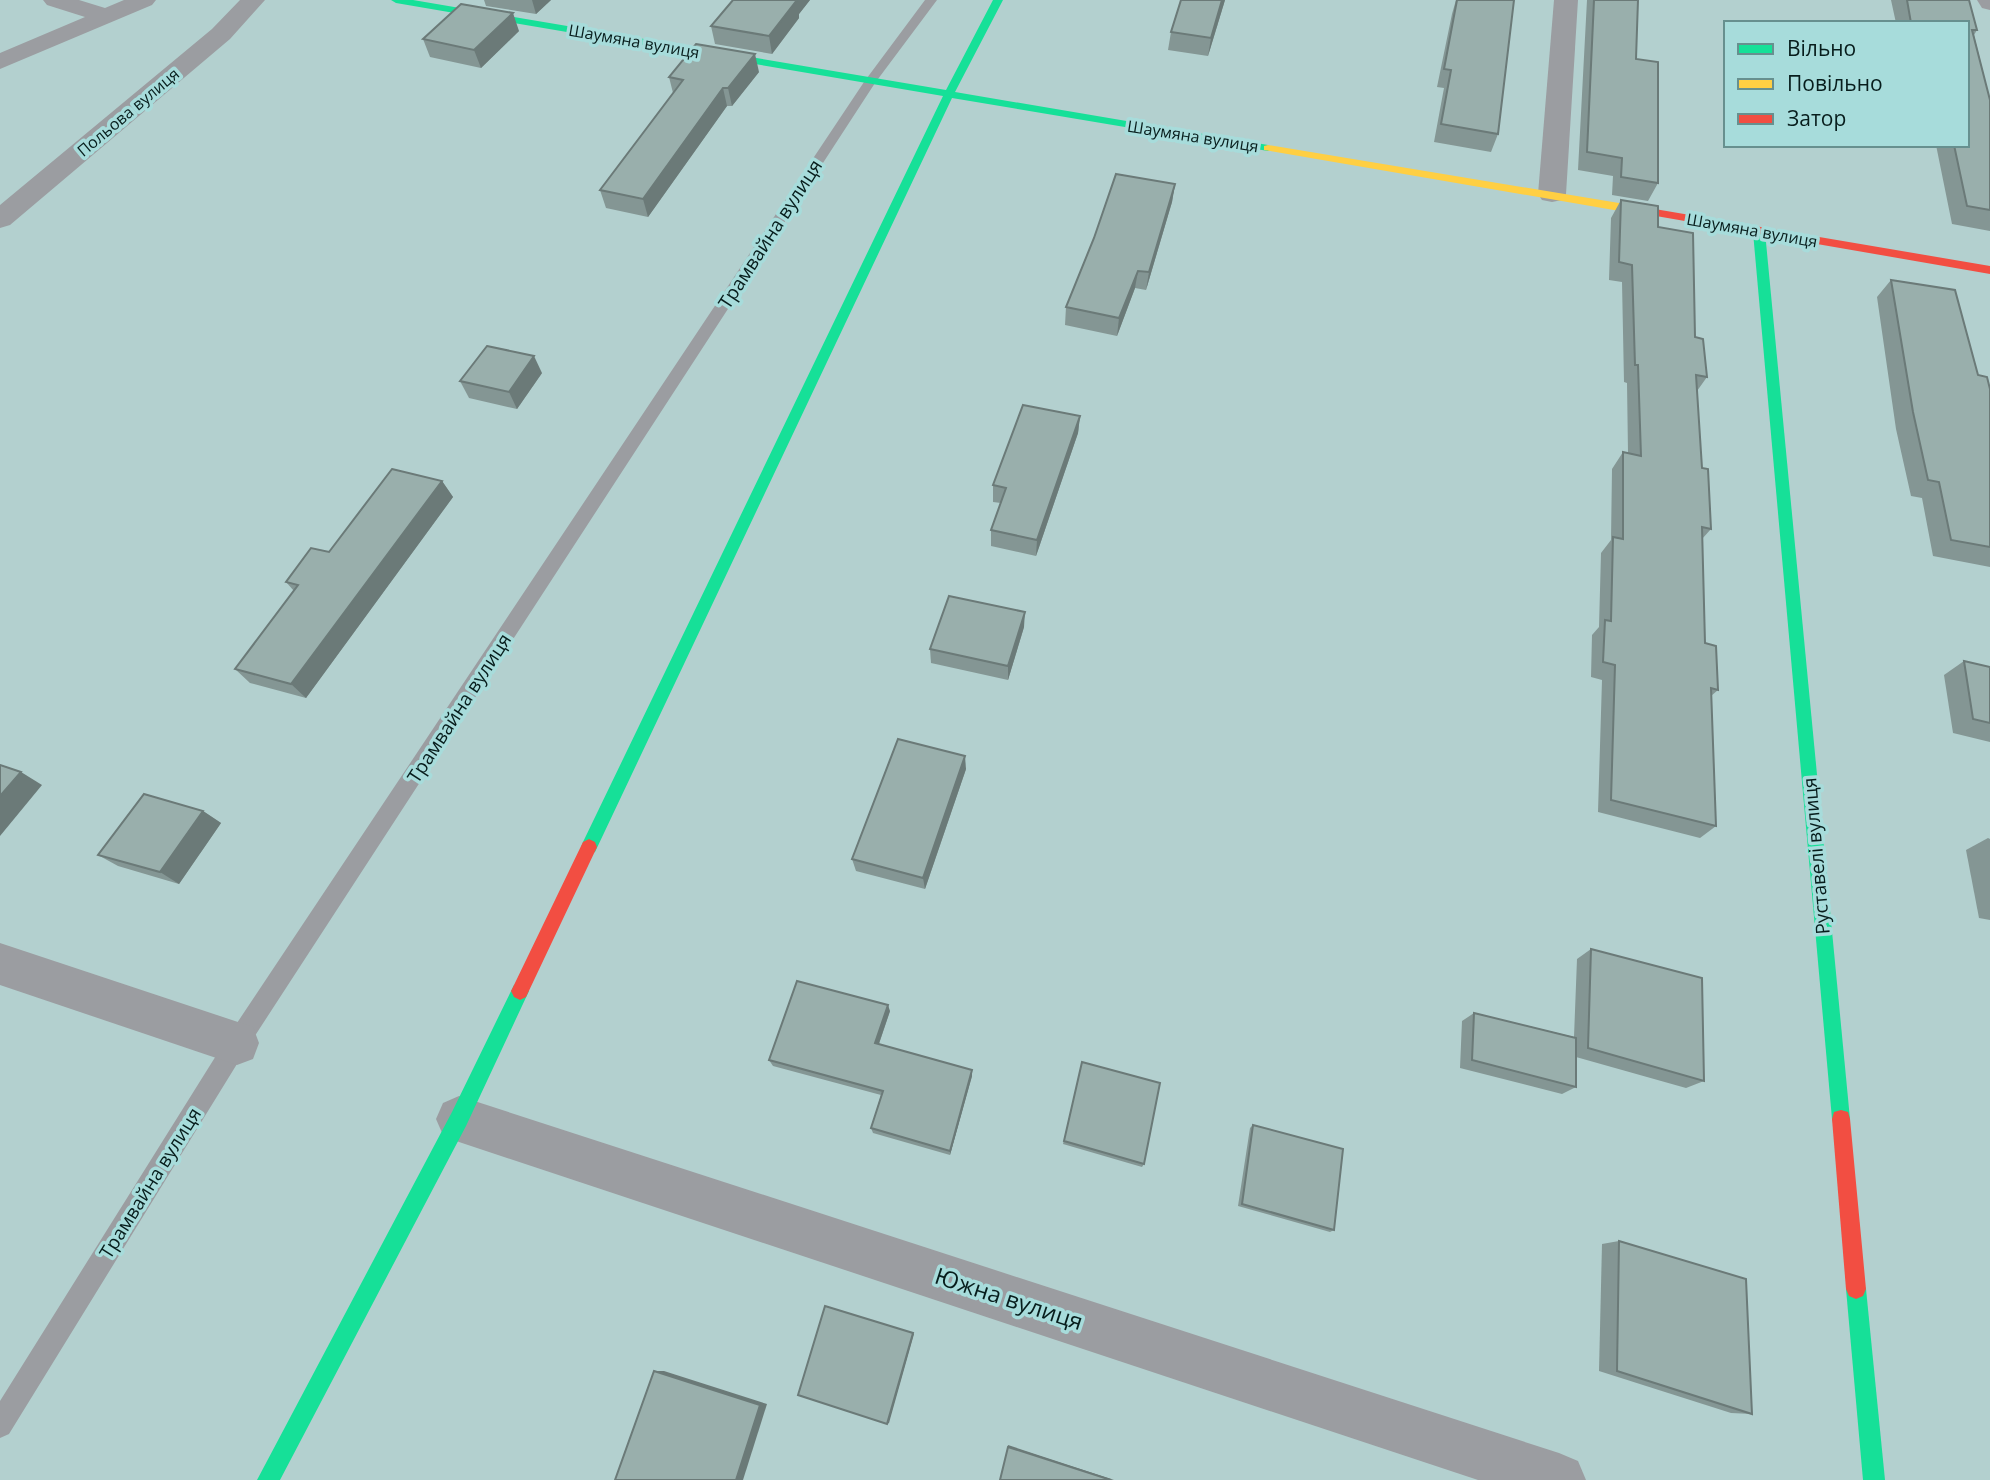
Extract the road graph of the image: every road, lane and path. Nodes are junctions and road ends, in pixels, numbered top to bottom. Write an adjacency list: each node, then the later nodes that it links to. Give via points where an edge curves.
1 (55, 0): 8 (street)
2 (144, 0): 8 (street)
3 (253, 0): 13 (street, Польова вулиця, via 221,34)
4 (396, 0): 10 (street, Шаумяна вулиця)
5 (932, 0): 10 (lane, Трамвайна вулиця)
6 (998, 0): 11 (street)
7 (1566, 0): 12 (street)
8 (106, 16): 9 (street)
9 (0, 62)
10 (870, 82): 11 (street, Шаумяна вулиця); 17 (lane, Трамвайна вулиця)
11 (948, 96): 12 (street, Шаумяна вулиця); 18 (street)
12 (1552, 194): 14 (street, Шаумяна вулиця)
13 (0, 219)
14 (1759, 232): 15 (street, Шаумяна вулиця); 22 (street, Руставелі вулиця)
15 (1990, 270)
16 (0, 964): 17 (street)
17 (237, 1043): 19 (lane, Трамвайна вулиця)
18 (459, 1119): 20 (street); 21 (street, Южна вулиця)
19 (0, 1424)
20 (268, 1480)
21 (1559, 1480)
22 (1874, 1480)

